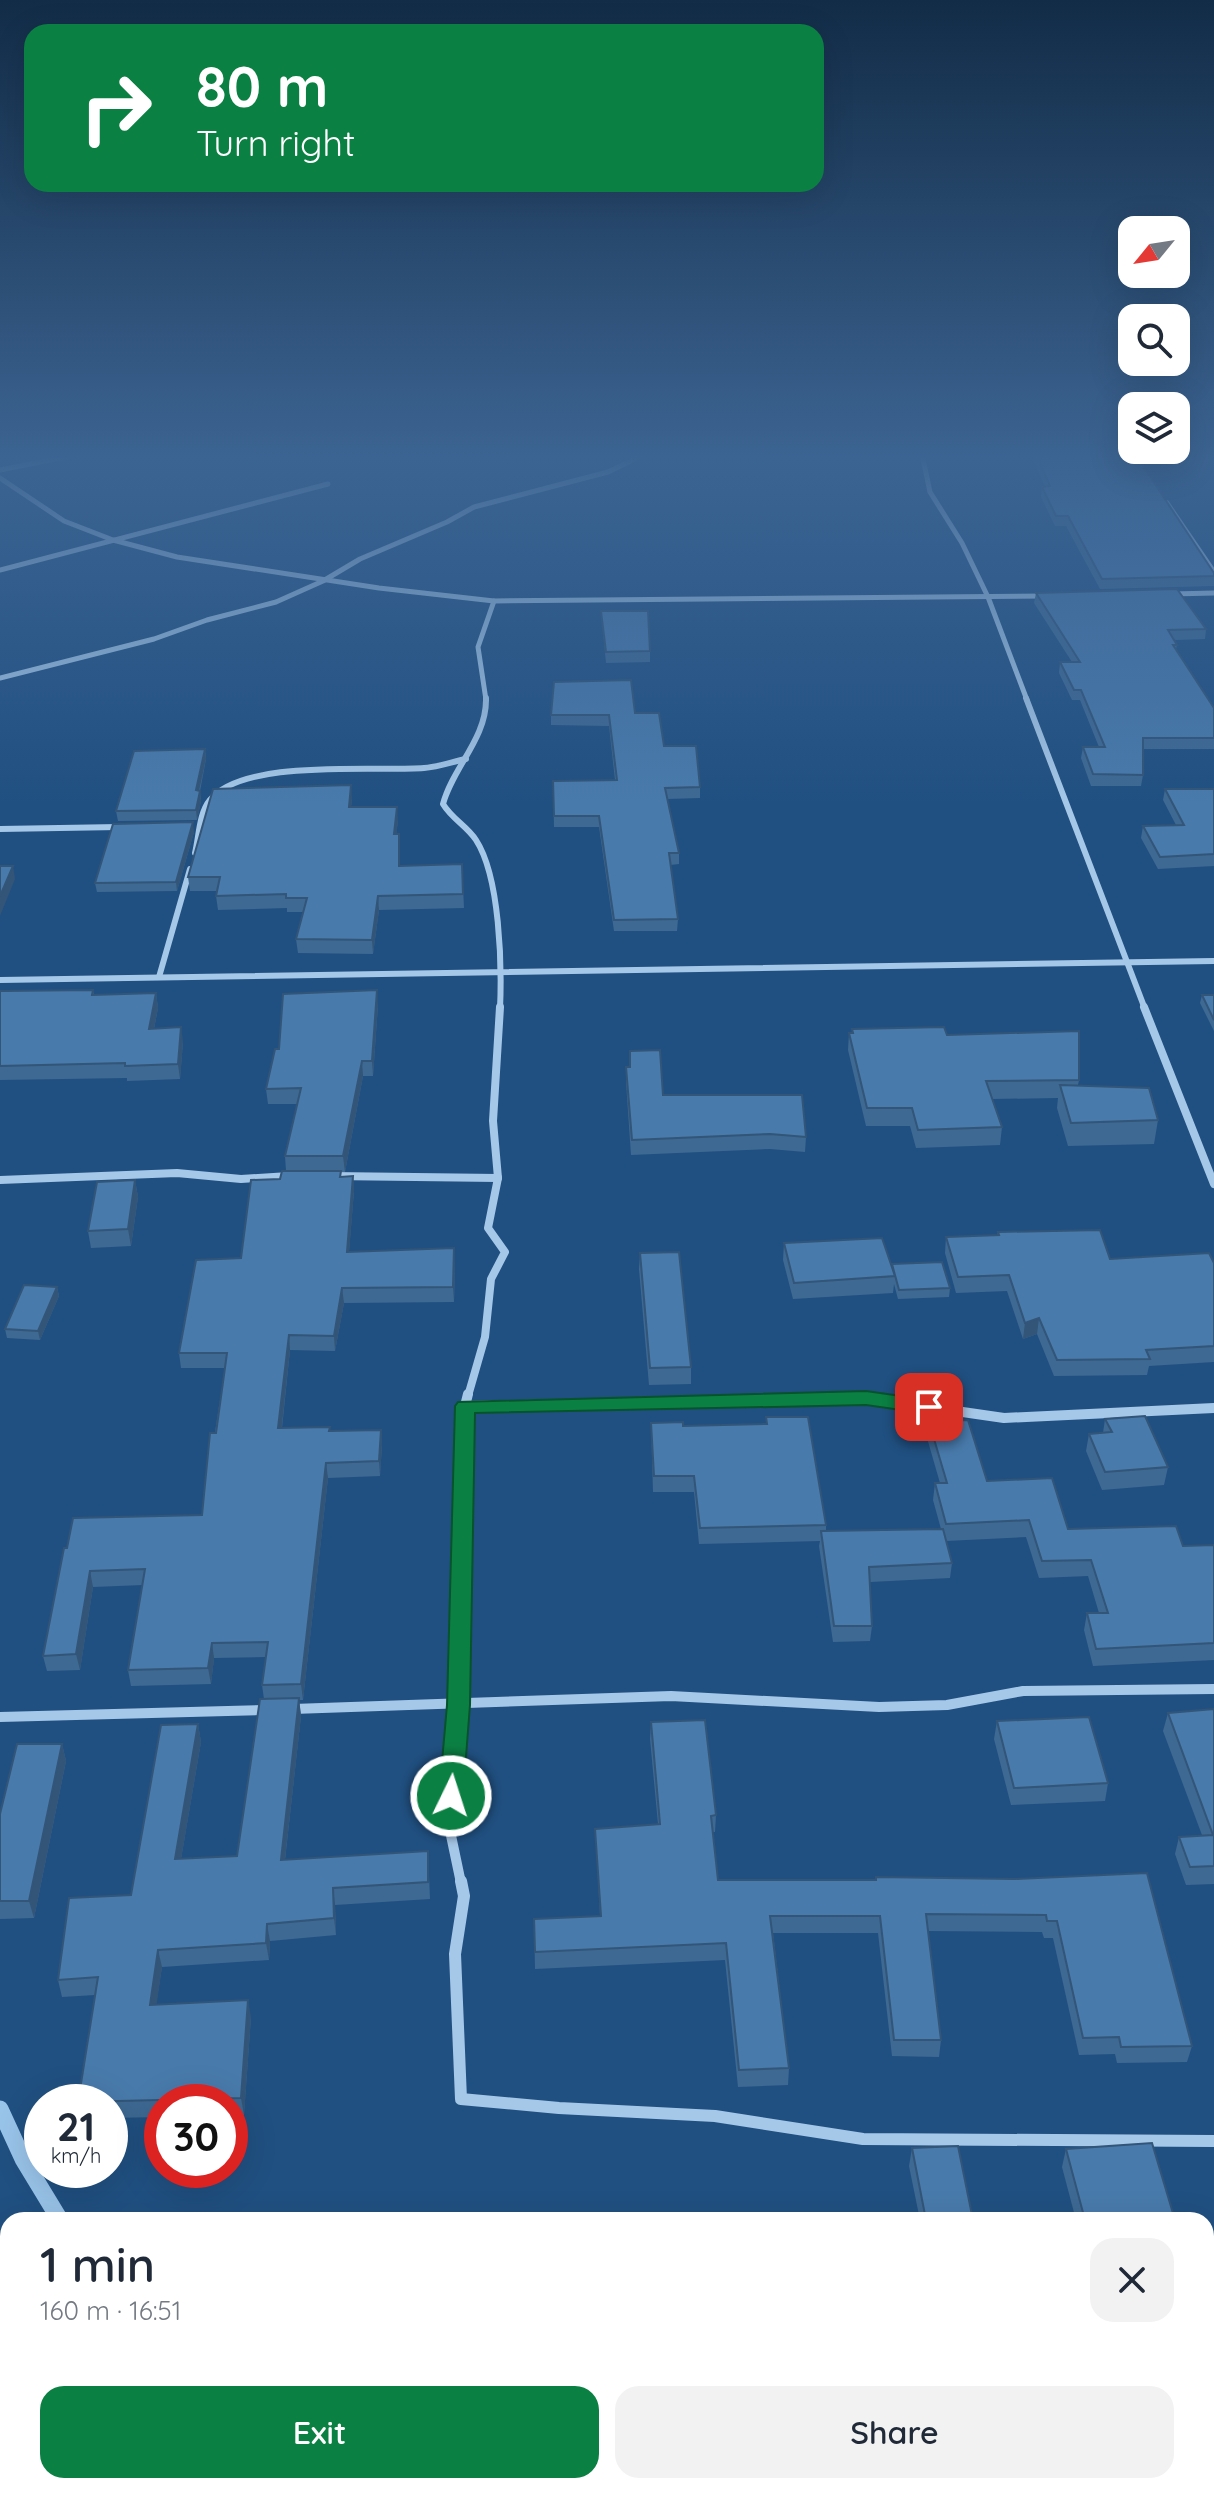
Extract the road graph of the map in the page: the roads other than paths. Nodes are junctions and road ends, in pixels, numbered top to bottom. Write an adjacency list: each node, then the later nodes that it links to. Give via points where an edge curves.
1 (258, 570): 4 (street)
2 (341, 570): 4 (street)
3 (975, 570): 8 (street)
4 (323, 581): 9 (street); 10 (street, via 276,602 154,639)
5 (1214, 593): 6 (street)
6 (1169, 594)
7 (1049, 596): 8 (street)
8 (988, 597): 9 (street); 17 (street)
9 (494, 601): 11 (street, via 478,654 486,710)
10 (0, 678)
11 (466, 758): 13 (street, via 429,767 339,768 246,779 210,798); 18 (street, via 443,804 475,838 490,872)
12 (186, 826): 13 (street)
13 (202, 826): 19 (street)
14 (124, 827): 15 (street)
15 (0, 829)
16 (1214, 961): 17 (street)
17 (1126, 962): 18 (street); 25 (street)
18 (502, 972): 19 (street); 23 (street, via 493,1121)
19 (159, 977): 20 (street)
20 (0, 980)
21 (299, 1176): 24 (street, via 241,1179 177,1173)
22 (315, 1176): 23 (street)
23 (498, 1178): 26 (street, via 488,1228 505,1252 491,1279 485,1337)
24 (0, 1180)
25 (1214, 1184)
26 (465, 1406): 27 (street, via 866,1398 1004,1418); 29 (street)
27 (1214, 1408)
28 (1214, 1689): 29 (street, via 1023,1691 947,1705 879,1707 671,1696)
29 (458, 1705): 30 (street); 31 (street, via 449,1826 464,1896 455,1954 461,2099 715,2116 863,2139)
30 (0, 1717)
31 (1214, 2141)

